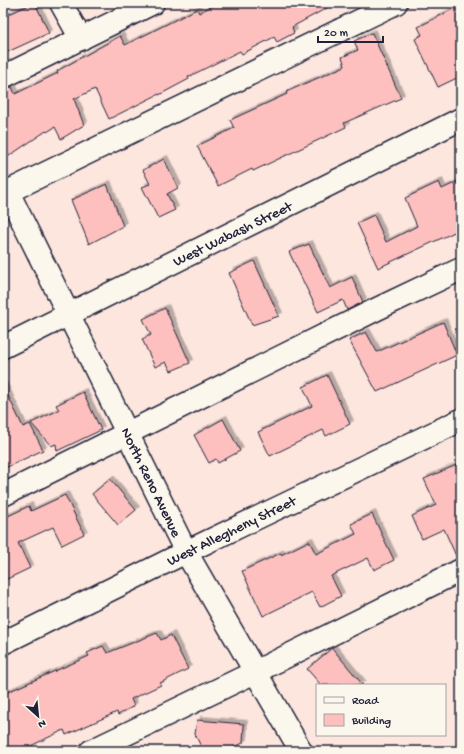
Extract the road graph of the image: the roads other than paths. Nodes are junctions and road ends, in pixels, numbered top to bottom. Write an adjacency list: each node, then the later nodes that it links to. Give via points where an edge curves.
1 (61, 3): 4 (street)
2 (153, 3): 4 (street)
3 (396, 3): 7 (street)
4 (81, 39): 5 (street)
5 (3, 77)
6 (461, 119): 9 (street, West Wabash Street)
7 (6, 193): 9 (street, North Reno Avenue)
8 (461, 270): 12 (street)
9 (70, 314): 10 (street, West Wabash Street); 12 (street, North Reno Avenue)
10 (3, 347)
11 (461, 420): 14 (street, West Allegheny Street)
12 (128, 433): 13 (street); 14 (street, North Reno Avenue)
13 (3, 495)
14 (186, 552): 16 (street, West Allegheny Street); 17 (street, North Reno Avenue)
15 (461, 570): 17 (street)
16 (3, 642)
17 (255, 672): 18 (street); 19 (street, North Reno Avenue)
18 (91, 751)
19 (301, 751)

